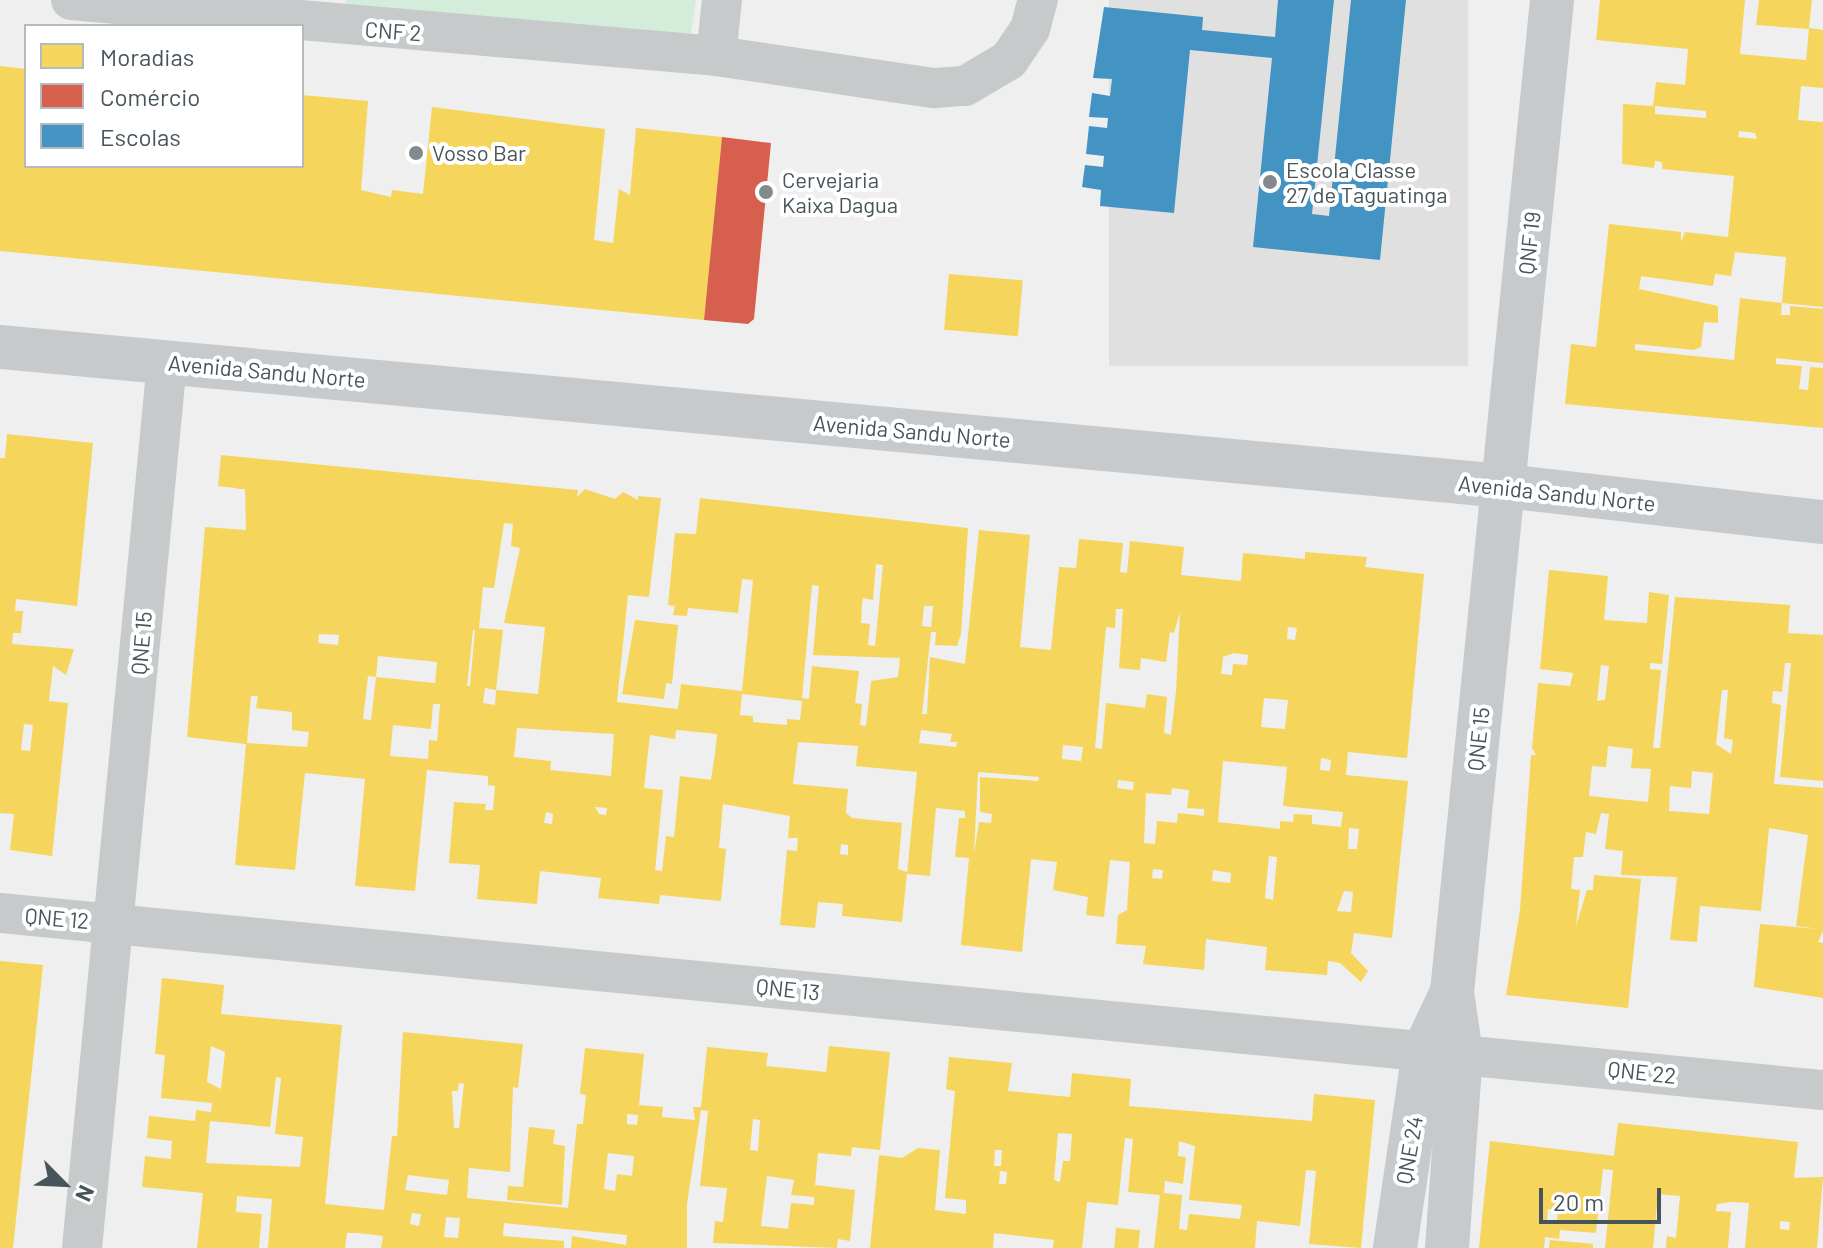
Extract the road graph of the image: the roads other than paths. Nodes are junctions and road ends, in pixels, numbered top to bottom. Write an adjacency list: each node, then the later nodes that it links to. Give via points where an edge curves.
1 (71, 0): 5 (street, CNF 2)
2 (722, 0): 6 (street)
3 (1038, 0): 6 (street, CNF 2, via 1030,29 1009,60 965,86 934,88)
4 (1552, 0): 9 (main road, QNF 19)
5 (294, 11): 6 (street, CNF 2)
6 (716, 56)
7 (0, 347): 8 (main road, Avenida Sandu Norte)
8 (167, 362): 9 (main road, Avenida Sandu Norte); 12 (street, QNE 15)
9 (1505, 486): 10 (main road, Avenida Sandu Norte); 13 (main road, QNE 15)
10 (1823, 522)
11 (0, 913): 12 (street, QNE 12)
12 (115, 924): 13 (street, QNE 13); 15 (street, QNE 15)
13 (1442, 1053): 14 (street, QNE 22); 16 (main road, QNE 24); 17 (main road, QNE 24)
14 (1823, 1090)
15 (82, 1248)
16 (1395, 1248)
17 (1447, 1248)

